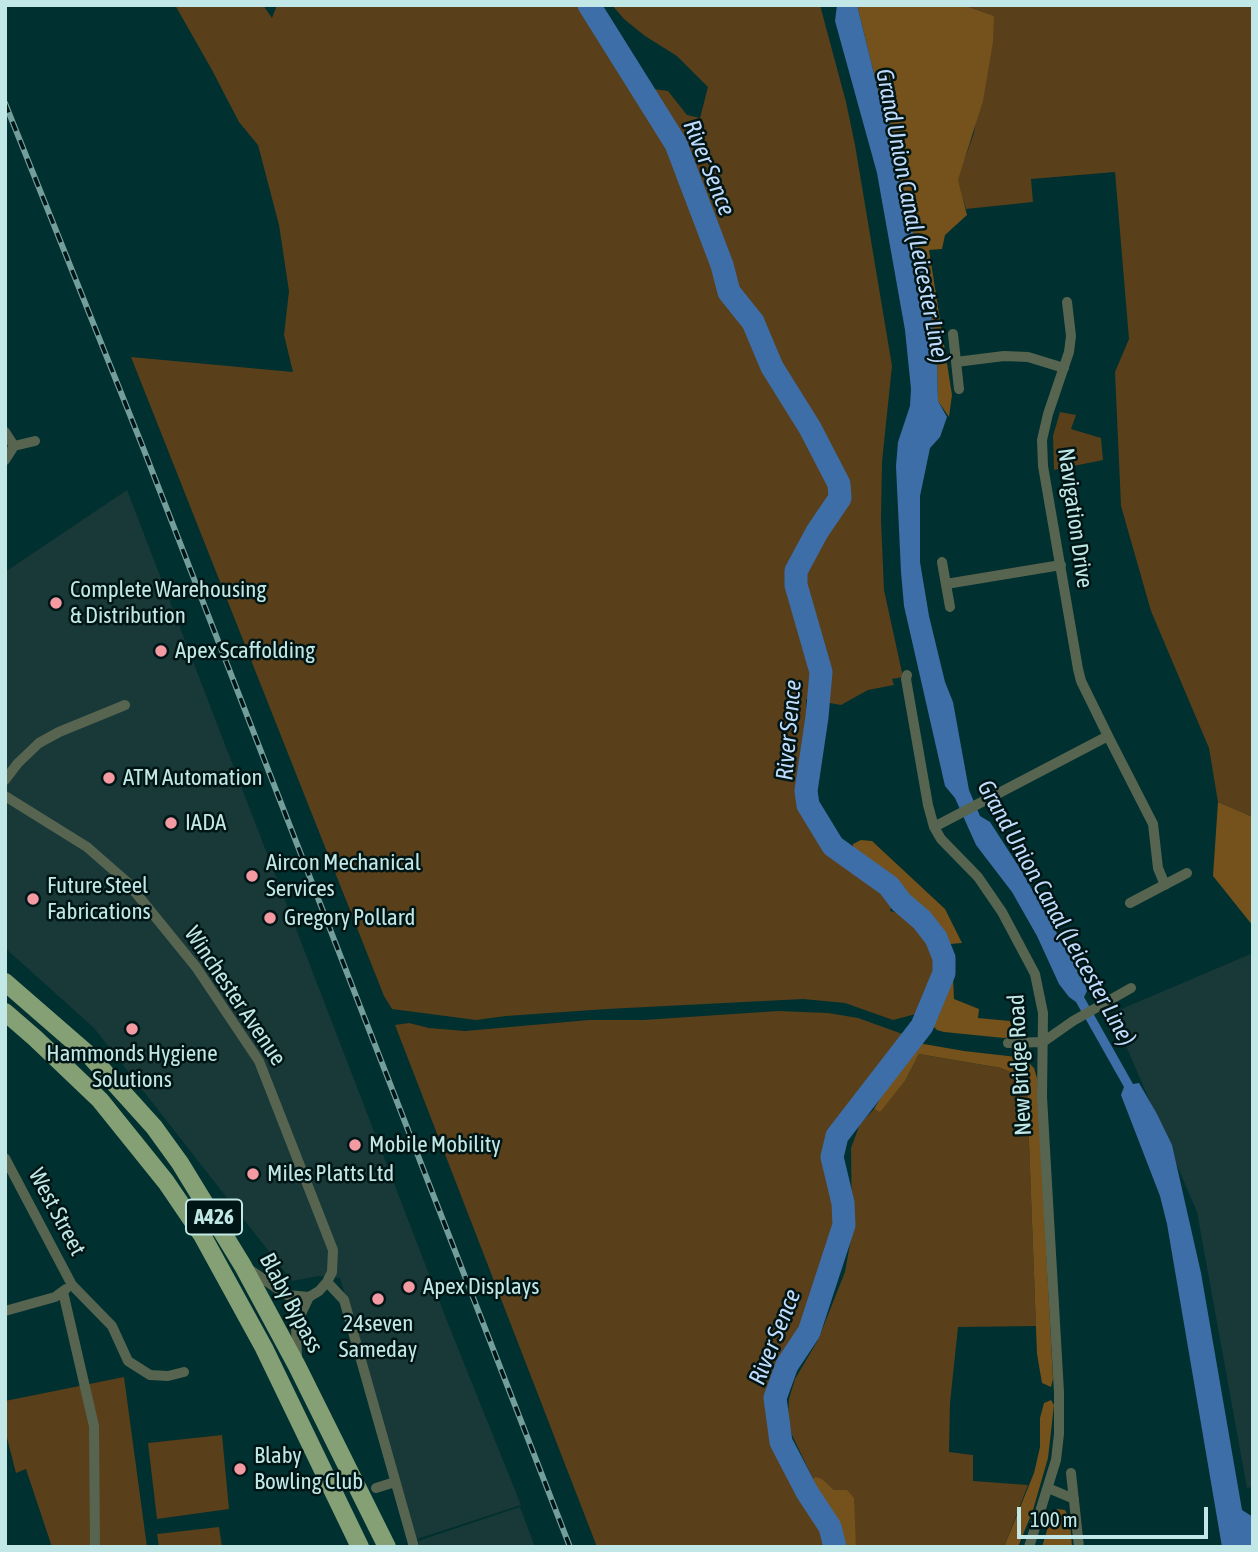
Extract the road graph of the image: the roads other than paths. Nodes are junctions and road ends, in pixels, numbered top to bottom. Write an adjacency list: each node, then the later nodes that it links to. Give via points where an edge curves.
1 (1067, 302): 4 (street, Navigation Drive, via 1071,336)
2 (953, 334): 3 (street)
3 (956, 362): 4 (street, via 1028,357); 5 (street)
4 (1064, 368): 11 (street, Navigation Drive, via 1042,440)
5 (959, 389)
6 (5, 432): 8 (street)
7 (35, 441): 8 (street)
8 (14, 446): 9 (street)
9 (5, 460)
10 (942, 562): 12 (street)
11 (1061, 565): 12 (street); 16 (street, Navigation Drive, via 1081,681)
12 (946, 584): 13 (street)
13 (950, 607)
14 (907, 675): 19 (street, New Bridge Road)
15 (125, 705): 17 (street, via 39,743)
16 (1108, 736): 19 (street); 21 (street, Navigation Drive, via 1153,824 1158,868)
17 (5, 780)
18 (5, 796): 30 (street, Winchester Avenue, via 87,848 127,882 196,967 259,1061 333,1250)
19 (934, 827): 26 (street, New Bridge Road, via 978,877 1029,961 1040,993)
20 (1187, 873): 21 (street)
21 (1165, 885): 22 (street)
22 (1130, 903)
23 (5, 982): 29 (main road, Blaby Bypass / A426, via 89,1055 154,1128)
24 (1131, 988): 26 (street)
25 (5, 1012): 42 (main road, Blaby Bypass / A426, via 100,1100 202,1235 264,1348)
26 (1043, 1042): 27 (street); 39 (street, New Bridge Road, via 1059,1392 1059,1434)
27 (1008, 1043)
28 (5, 1158): 31 (street, West Street)
29 (243, 1266): 32 (street, via 287,1295); 34 (main road, Blaby Bypass / A426)
30 (327, 1282): 32 (street); 37 (street, via 344,1300)
31 (67, 1289): 33 (street, via 55,1297); 35 (street, via 112,1326 128,1361 150,1374); 41 (street, via 94,1426)
32 (309, 1297): 34 (street, via 296,1324)
33 (5, 1311)
34 (297, 1366): 43 (main road, Blaby Bypass / A426)
35 (184, 1372)
36 (1071, 1473): 40 (street)
37 (395, 1482): 38 (street); 44 (street)
38 (376, 1488)
39 (1048, 1488): 40 (street); 45 (street, New Bridge Road)
40 (1074, 1499): 46 (street)
41 (94, 1547)
42 (360, 1547)
43 (387, 1547)
44 (415, 1547)
45 (1029, 1547)
46 (1079, 1547)

